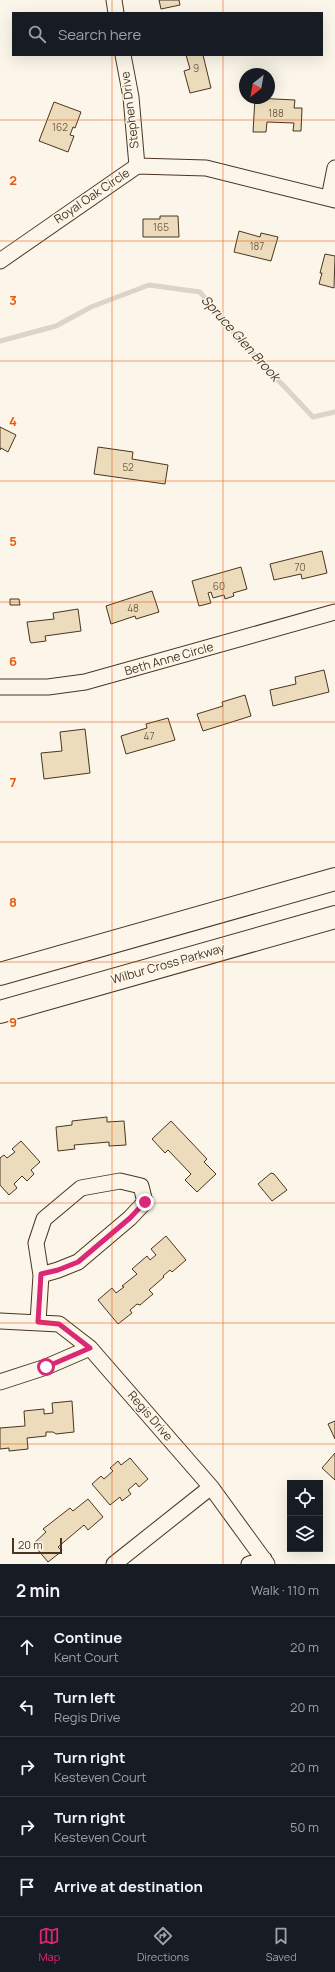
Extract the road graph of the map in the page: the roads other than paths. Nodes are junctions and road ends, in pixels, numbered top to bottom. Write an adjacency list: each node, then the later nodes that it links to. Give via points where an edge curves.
1 (114, 0): 2 (street)
2 (116, 12)
3 (123, 56): 4 (street, Stephen Drive, via 131,97)
4 (136, 166): 6 (street, Royal Oak Circle, via 206,168); 7 (street, Royal Oak Circle)
5 (335, 168): 6 (street)
6 (332, 199)
7 (0, 261)
8 (335, 612): 9 (street, Beth Anne Circle, via 85,682 48,688)
9 (0, 687)
10 (335, 879): 12 (highway)
11 (335, 917): 13 (highway, Wilbur Cross Parkway)
12 (0, 974)
13 (58, 995): 14 (highway, Wilbur Cross Parkway); 15 (highway)
14 (0, 1012)
15 (0, 1025)
16 (41, 1274): 16 (street, via 78,1262 130,1218 145,1202 141,1186 120,1181 81,1188 44,1219 36,1243); 18 (street)
17 (0, 1320): 18 (street, Regis Drive)
18 (38, 1322): 19 (street, Regis Drive, via 59,1324)
19 (90, 1348): 20 (street, via 46,1367); 21 (street, Regis Drive)
20 (0, 1382)
21 (211, 1487): 22 (street, Regis Drive); 23 (street)
22 (266, 1562): 24 (street)
23 (114, 1564)
24 (249, 1564)

